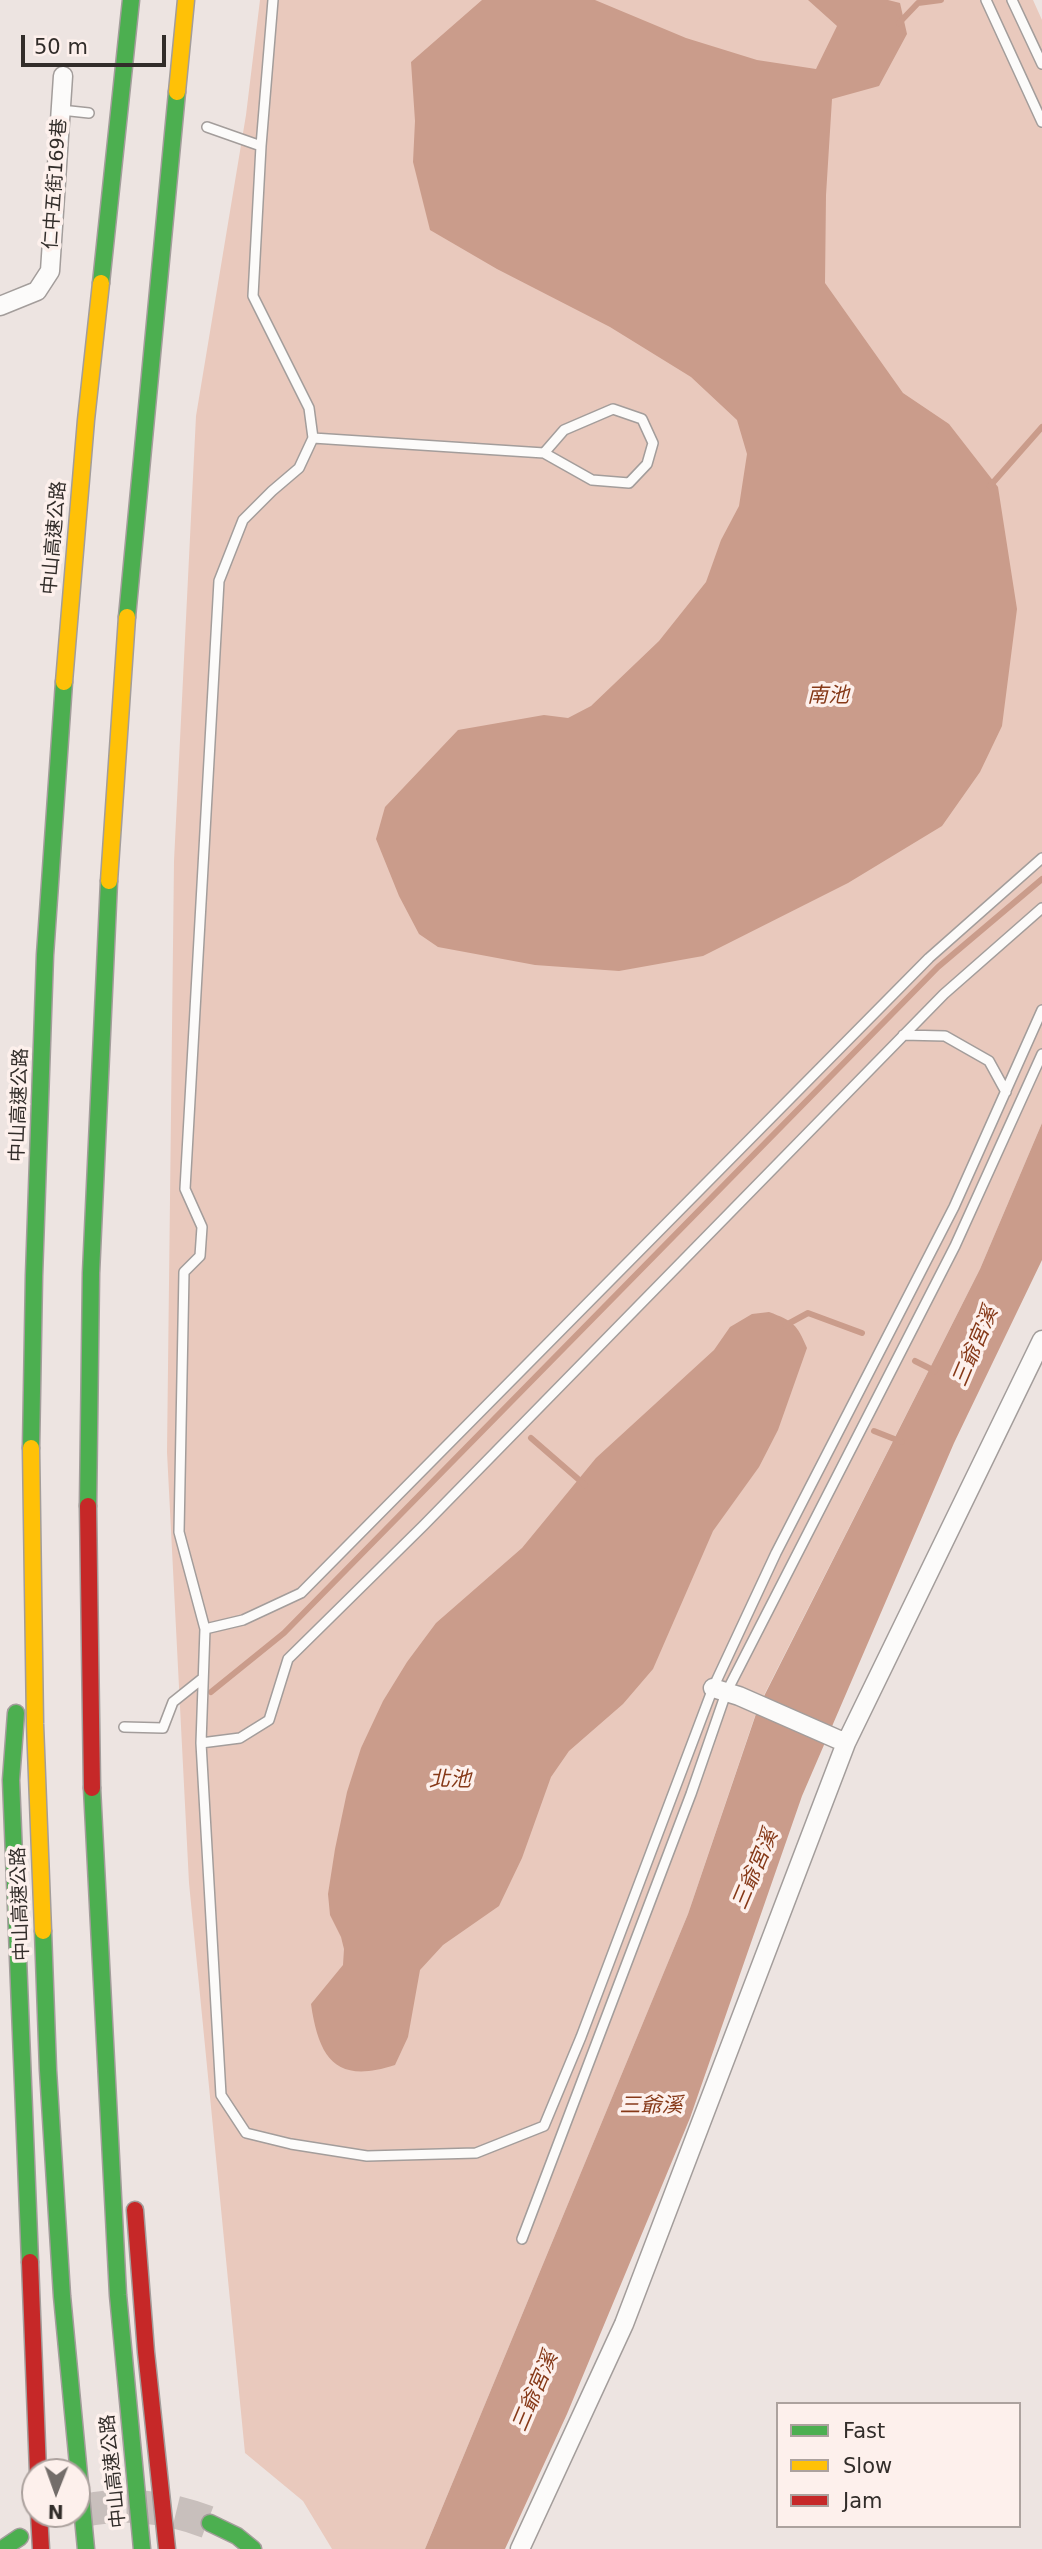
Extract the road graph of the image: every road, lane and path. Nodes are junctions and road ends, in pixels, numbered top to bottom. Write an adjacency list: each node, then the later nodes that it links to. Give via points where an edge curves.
1 (131, 0): 23 (highway, 中山高速公路, via 86,420 46,941)
2 (186, 0): 32 (highway, 中山高速公路, via 124,657 104,955 91,1273)
3 (273, 0): 12 (lane)
4 (986, 0): 10 (lane)
5 (1012, 0): 6 (lane)
6 (1042, 65)
7 (63, 76): 8 (street, 仁中五街169巷)
8 (61, 110): 9 (lane); 13 (street, 仁中五街169巷, via 50,271 37,291)
9 (89, 113)
10 (1042, 122)
11 (207, 127): 12 (lane)
12 (261, 146): 14 (lane, via 253,296 309,408)
13 (0, 306)
14 (313, 438): 15 (lane); 24 (lane, via 299,468 243,520 219,581 185,1189 202,1227 200,1256 184,1272 179,1532)
15 (544, 453): 15 (lane, via 564,430 613,409 642,419 653,443 647,464 629,483 592,480)
16 (1042, 858): 24 (lane, via 929,958 301,1593 243,1620)
17 (1042, 908): 19 (lane)
18 (1042, 1010): 21 (lane)
19 (903, 1035): 21 (lane, via 946,1036 989,1061); 31 (lane, via 288,1659 269,1720 240,1738)
20 (1042, 1054): 27 (lane, via 956,1246)
21 (1006, 1092): 27 (lane, via 954,1208 776,1553)
22 (1042, 1340): 30 (street)
23 (31, 1469): 25 (highway); 42 (highway, 中山高速公路, via 36,1777 48,2070 62,2296)
24 (205, 1629): 26 (lane)
25 (19, 1670)
26 (203, 1678): 29 (lane, via 173,1702 163,1728); 31 (lane)
27 (726, 1692): 30 (street); 31 (lane, via 544,2126 476,2153 368,2156 246,2133 221,2095); 35 (lane)
28 (17, 1697): 36 (highway, via 11,1780)
29 (124, 1727)
30 (840, 1740): 46 (street, via 624,2324)
31 (201, 1743)
32 (91, 1777): 33 (highway, via 114,1914); 43 (highway, 中山高速公路, via 118,2295)
33 (117, 1968)
34 (134, 2200): 44 (highway)
35 (522, 2239)
36 (37, 2458)
37 (210, 2523): 45 (highway)
38 (39, 2528): 41 (highway)
39 (20, 2537): 40 (highway)
40 (2, 2549)
41 (40, 2549)
42 (86, 2549)
43 (142, 2549)
44 (167, 2549)
45 (253, 2549)
46 (520, 2549)

